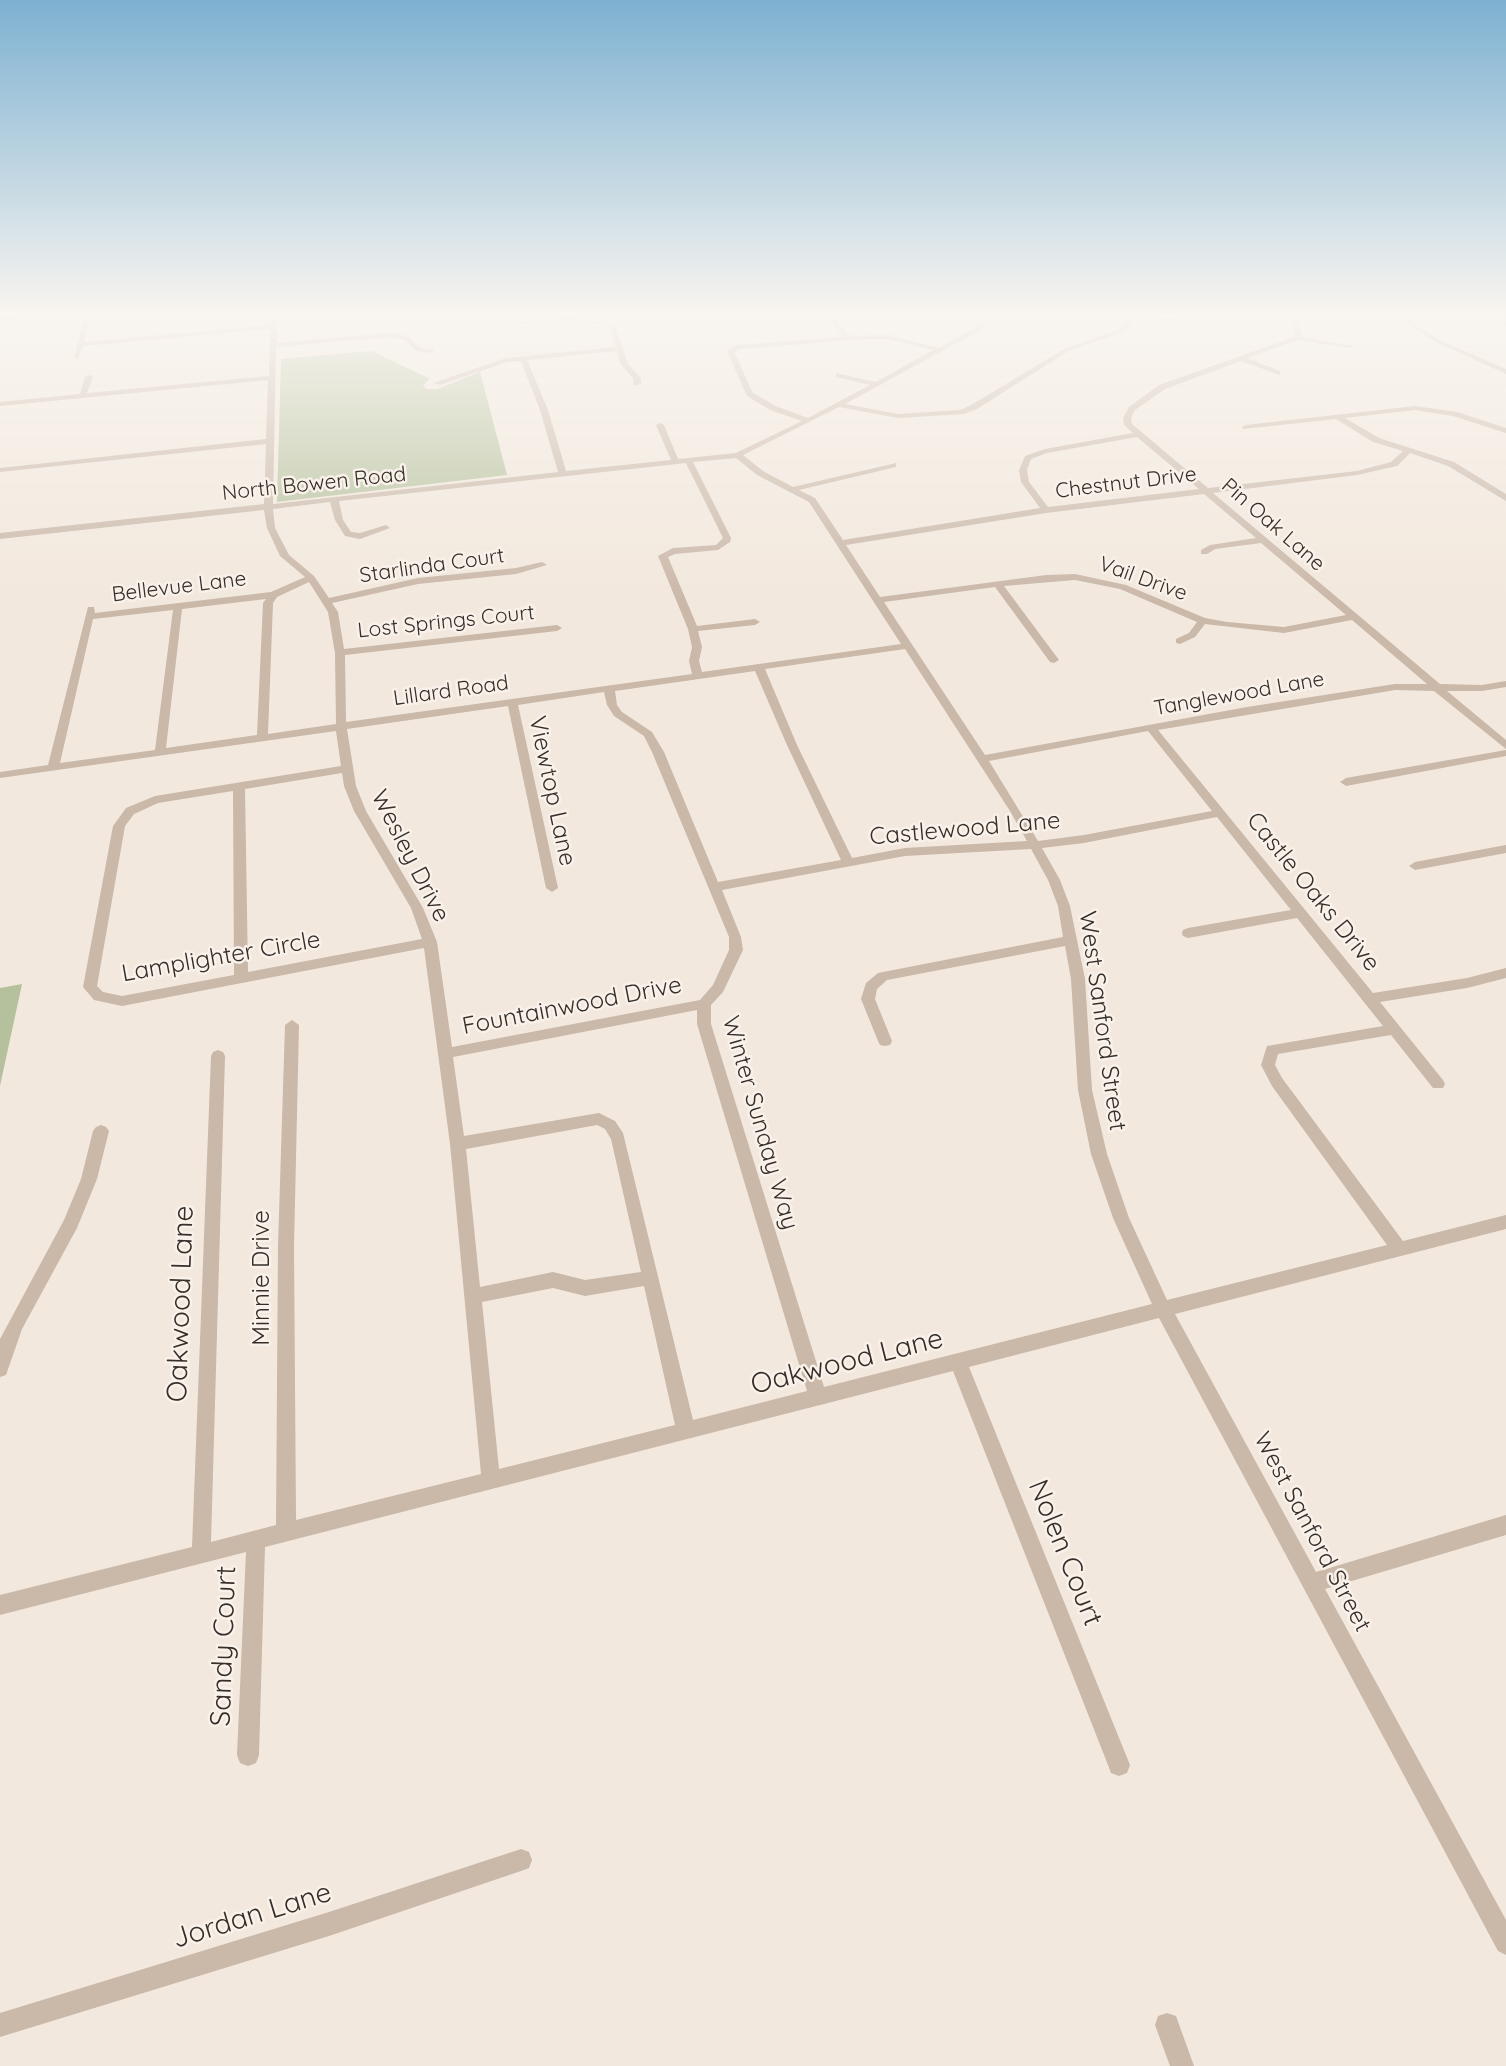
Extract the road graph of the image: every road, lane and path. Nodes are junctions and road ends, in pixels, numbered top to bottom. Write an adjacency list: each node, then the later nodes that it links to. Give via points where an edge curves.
1 (271, 410): 16 (street, Wesley Drive)
2 (544, 410): 23 (street)
3 (779, 410): 11 (street)
4 (828, 410): 11 (street, North Bowen Road)
5 (868, 410): 6 (street, via 898,416)
6 (965, 410)
7 (1132, 410): 15 (street, via 1128,425)
8 (1383, 410): 10 (street)
9 (1432, 410): 14 (street)
10 (1336, 416): 13 (street); 17 (street, via 1376,440)
11 (808, 421): 18 (street, North Bowen Road)
12 (660, 425): 20 (street)
13 (1246, 427)
14 (1506, 431)
15 (1136, 435): 25 (street, Pin Oak Lane); 29 (street, via 1045,450 1028,458 1025,482)
16 (271, 441): 22 (street); 28 (street, Wesley Drive)
17 (1409, 450): 25 (street, Chestnut Drive, via 1394,464 1381,468); 26 (street, via 1451,464)
18 (738, 455): 19 (street, North Bowen Road); 24 (street, West Sanford Street, via 760,473)
19 (688, 460): 20 (street, North Bowen Road); 46 (street, via 727,538 718,547 663,556)
20 (676, 461): 23 (street, North Bowen Road)
21 (893, 465): 24 (street)
22 (0, 470)
23 (563, 474): 27 (street, North Bowen Road)
24 (793, 489): 33 (street, West Sanford Street, via 811,500)
25 (1208, 491): 29 (street, Chestnut Drive); 32 (street, Pin Oak Lane)
26 (1506, 498)
27 (334, 500): 28 (street, North Bowen Road); 30 (street, via 348,534 366,535)
28 (269, 507): 31 (street, North Bowen Road); 36 (street, Wesley Drive, via 279,547)
29 (1045, 510): 33 (street, Chestnut Drive)
30 (386, 528)
31 (0, 536)
32 (1263, 540): 34 (street); 42 (street, Pin Oak Lane)
33 (841, 543): 39 (street, West Sanford Street)
34 (1204, 552)
35 (542, 565): 40 (street, Starlinda Court, via 418,582)
36 (311, 578): 38 (street, Bellevue Lane); 40 (street, Wesley Drive)
37 (997, 584): 39 (street, Vail Drive); 43 (street, Vail Drive, via 1090,578); 50 (street)
38 (274, 595): 41 (street, Bellevue Lane); 59 (street, via 268,603)
39 (877, 600): 48 (street, West Sanford Street)
40 (328, 601): 49 (street, Wesley Drive)
41 (178, 606): 61 (street); 64 (street, Bellevue Lane, via 90,613)
42 (1353, 617): 43 (street, Vail Drive, via 1284,630); 54 (street, Pin Oak Lane)
43 (1203, 621): 47 (street)
44 (755, 622): 46 (street)
45 (557, 628): 49 (street, Lost Springs Court)
46 (693, 629): 52 (street)
47 (1180, 641)
48 (907, 646): 51 (street, Lillard Road); 63 (street, West Sanford Street)
49 (340, 653): 57 (street, Wesley Drive)
50 (1054, 660)
51 (759, 667): 52 (street, Lillard Road); 72 (street)
52 (697, 675): 55 (street, Lillard Road)
53 (1506, 684): 54 (street, Tanglewood Lane)
54 (1438, 687): 58 (street, Tanglewood Lane, via 1395,687); 60 (street, Pin Oak Lane)
55 (609, 689): 56 (street, Lillard Road); 74 (street, Winter Sunday Way, via 618,714 648,734 658,752)
56 (512, 702): 57 (street, Lillard Road); 75 (street, Viewtop Lane)
57 (341, 727): 59 (street, Lillard Road); 65 (street, Wesley Drive)
58 (1153, 729): 63 (street, Tanglewood Lane); 69 (street, Castle Oaks Drive)
59 (262, 738): 61 (street, Lillard Road)
60 (1506, 746)
61 (160, 752): 64 (street, Lillard Road)
62 (1506, 753): 67 (street)
63 (981, 759): 70 (street, West Sanford Street)
64 (53, 768): 66 (street, Lillard Road)
65 (346, 769): 68 (street, Lamplighter Circle); 79 (street, Wesley Drive, via 360,811 417,908)
66 (0, 775)
67 (1346, 782)
68 (239, 788): 81 (street); 81 (street, Lamplighter Circle, via 155,800 123,818 90,987 99,996 122,1000)
69 (1219, 813): 70 (street, Castlewood Lane); 76 (street, Castle Oaks Drive)
70 (1034, 845): 72 (street, Castlewood Lane, via 905,852); 78 (street, West Sanford Street, via 1064,906)
71 (1506, 849): 73 (street)
72 (848, 861): 74 (street, Castlewood Lane)
73 (1415, 866)
74 (715, 887): 83 (street, Winter Sunday Way, via 736,950 718,988)
75 (552, 888)
76 (1299, 913): 77 (street); 82 (street, Castle Oaks Drive)
77 (1188, 933)
78 (1070, 940): 86 (street, via 883,976 868,999); 96 (street, West Sanford Street, via 1079,979 1085,1090 1100,1154 1121,1218)
79 (430, 942): 81 (street, Lamplighter Circle); 87 (street, Wesley Drive)
80 (1506, 973): 82 (street)
81 (241, 979)
82 (1370, 999): 85 (street, Castle Oaks Drive)
83 (704, 1003): 87 (street, Fountainwood Drive); 99 (street, Winter Sunday Way, via 704,1024)
84 (292, 1025): 103 (street, Minnie Drive)
85 (1395, 1029): 89 (street, Castle Oaks Drive); 93 (street, via 1272,1050 1268,1065)
86 (886, 1041)
87 (447, 1053): 91 (street, Wesley Drive)
88 (218, 1056): 105 (street, Oakwood Lane)
89 (1438, 1084)
90 (101, 1131): 98 (street, via 71,1223 16,1323)
91 (458, 1144): 94 (street, via 584,1121 600,1119 610,1125 618,1136); 95 (street, Wesley Drive)
92 (1506, 1222): 93 (street, Oakwood Lane)
93 (1399, 1248): 96 (street, Oakwood Lane)
94 (648, 1278): 95 (street, via 584,1288 553,1280); 100 (street)
95 (472, 1296): 101 (street, Wesley Drive)
96 (1166, 1310): 97 (street, Oakwood Lane); 106 (street, West Sanford Street)
97 (958, 1362): 99 (street, Oakwood Lane); 109 (street, Nolen Court)
98 (0, 1369)
99 (818, 1398): 100 (street, Oakwood Lane)
100 (686, 1432): 101 (street, Oakwood Lane)
101 (491, 1480): 103 (street, Oakwood Lane)
102 (1506, 1525): 106 (street)
103 (286, 1533): 104 (street, Oakwood Lane)
104 (256, 1540): 105 (street, Oakwood Lane); 108 (street, Sandy Court)
105 (201, 1554): 107 (street, Oakwood Lane)
106 (1314, 1583): 111 (street, West Sanford Street)
107 (0, 1605)
108 (248, 1755)
109 (1119, 1765)
110 (521, 1860): 112 (street, Jordan Lane)
111 (1506, 1943)
112 (0, 2025)
113 (1167, 2025): 114 (street)
114 (1182, 2066)

